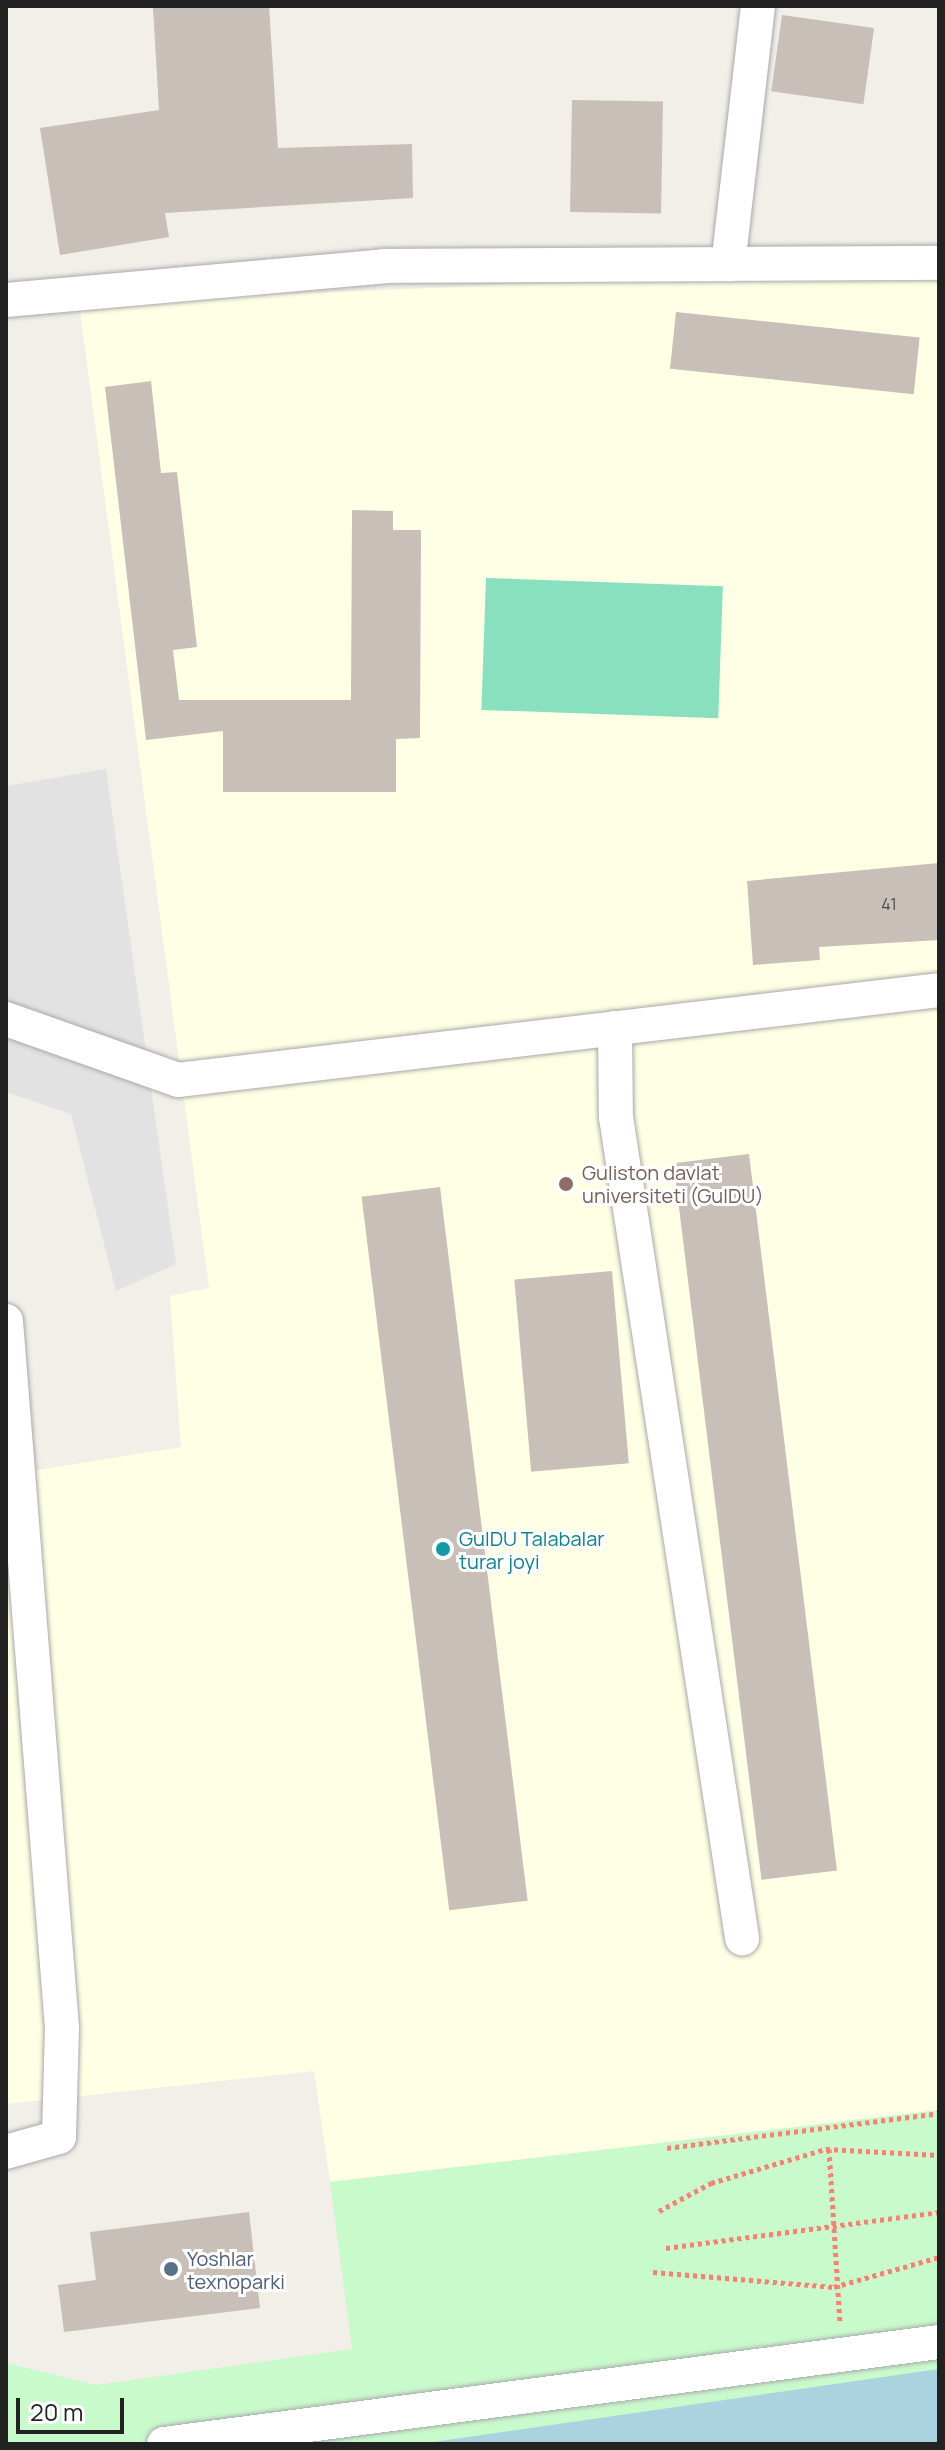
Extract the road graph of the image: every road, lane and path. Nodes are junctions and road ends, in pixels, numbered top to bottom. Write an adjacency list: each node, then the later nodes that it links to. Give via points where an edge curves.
1 (758, 6): 3 (street)
2 (939, 263): 3 (street)
3 (728, 264): 4 (street, via 384,266)
4 (6, 300)
5 (939, 990): 7 (street)
6 (6, 1019): 7 (street, via 178,1080)
7 (615, 1028): 9 (street, via 616,1117)
8 (6, 1321): 13 (street, via 21,1437 62,2028 59,2137)
9 (742, 1938)
10 (939, 2113): 11 (path)
11 (667, 2148)
12 (829, 2149): 14 (path); 15 (path, via 711,2183); 17 (path)
13 (6, 2152)
14 (939, 2155)
15 (659, 2211)
16 (939, 2212): 17 (path)
17 (832, 2226): 18 (path); 21 (path)
18 (666, 2248)
19 (939, 2257): 21 (path)
20 (653, 2272): 21 (path)
21 (834, 2287): 23 (path)
22 (939, 2342): 23 (street)
23 (849, 2354): 24 (street)
24 (164, 2444)

